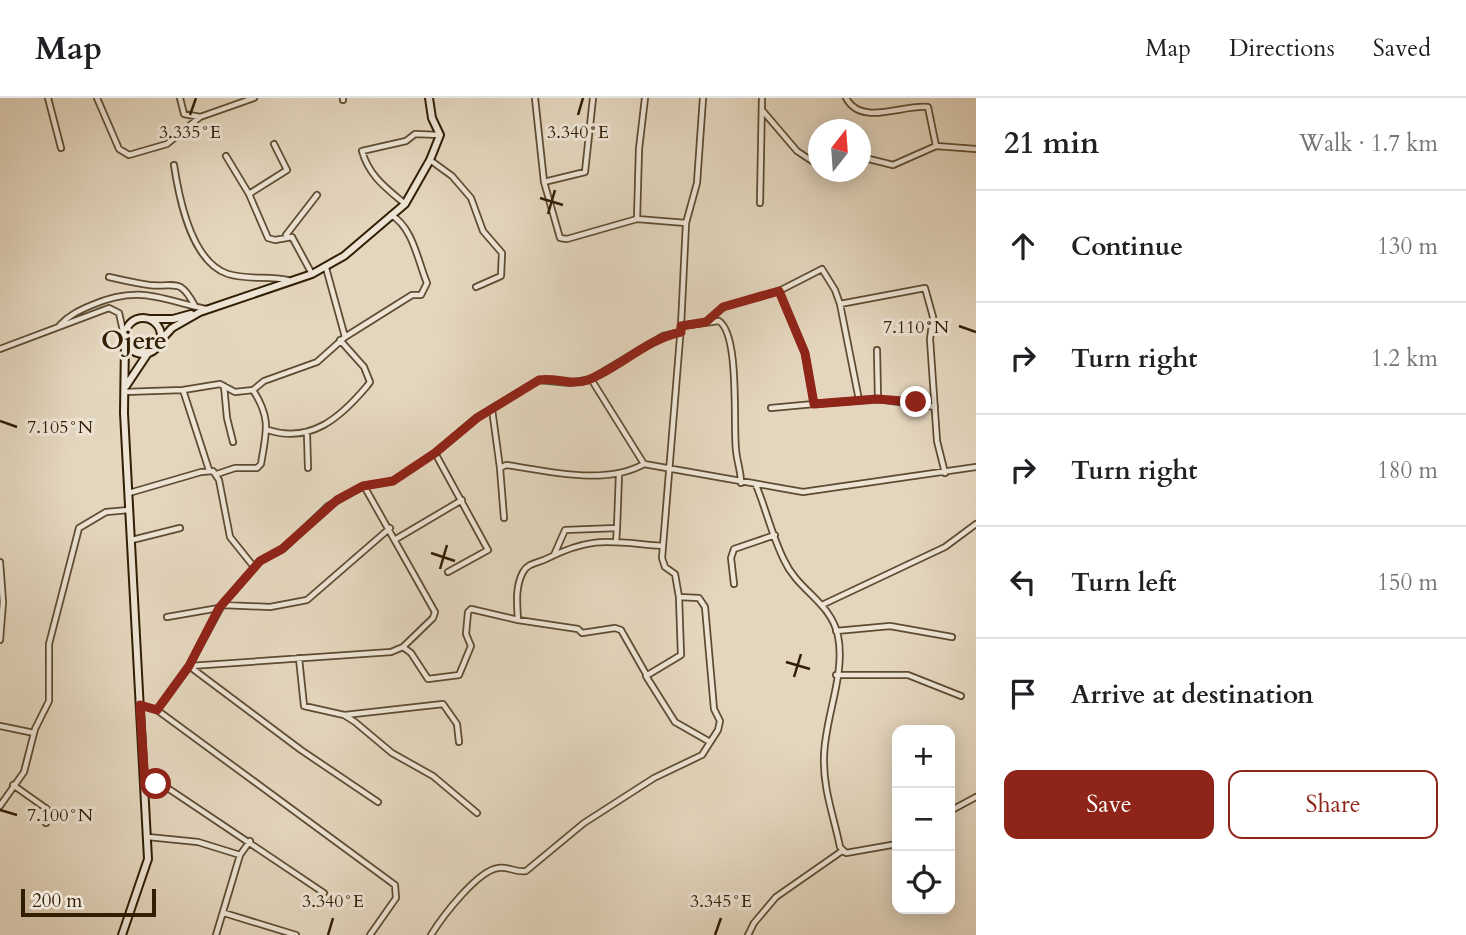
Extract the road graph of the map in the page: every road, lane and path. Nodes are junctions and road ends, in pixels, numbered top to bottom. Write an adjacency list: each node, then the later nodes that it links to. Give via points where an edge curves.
1 (48, 98): 17 (street)
2 (97, 98): 13 (street, via 119,149 129,155 167,144)
3 (180, 98): 13 (street, via 184,114)
4 (254, 98): 13 (street)
5 (429, 98): 14 (street)
6 (535, 98): 24 (street)
7 (593, 98): 24 (street, via 585,172)
8 (645, 98): 30 (street)
9 (703, 98): 31 (street, via 697,183)
10 (762, 98): 12 (street)
11 (846, 98): 16 (street, via 864,113 928,107)
12 (762, 109): 20 (street); 27 (street)
13 (200, 117)
14 (440, 135): 22 (street); 28 (street, via 415,134 406,141 362,151 368,170)
15 (274, 144): 25 (street, via 287,170)
16 (936, 146): 18 (street); 21 (street, via 893,164)
17 (61, 148)
18 (976, 149)
19 (226, 156): 25 (street)
20 (808, 158)
21 (871, 159)
22 (430, 160): 28 (street); 38 (street, via 471,198 483,231 502,253 501,276)
23 (174, 165): 36 (street, via 186,219 214,268 241,277)
24 (544, 182): 30 (street, via 559,238)
25 (249, 194): 32 (street, via 268,238)
26 (317, 195): 32 (street)
27 (760, 203)
28 (405, 204): 29 (street)
29 (391, 215): 33 (street); 48 (street, via 400,220 417,255 426,290)
30 (637, 219): 31 (street)
31 (686, 223): 46 (street)
32 (285, 236): 34 (street, via 292,237)
33 (326, 268): 34 (street); 48 (street)
34 (312, 274): 36 (street)
35 (109, 278): 37 (street)
36 (290, 281): 42 (street)
37 (155, 285): 40 (street); 42 (street, via 179,285)
38 (476, 287)
39 (779, 291): 41 (street, via 822,269); 44 (street, via 723,307); 60 (street, via 805,353)
40 (159, 298): 42 (street); 45 (street, via 138,293 117,296 82,309)
41 (840, 304): 59 (street); 61 (street, via 927,289 933,317)
42 (201, 310): 43 (street, via 173,319); 49 (street)
43 (148, 318): 47 (street, via 132,321); 49 (street, via 158,325)
44 (706, 322): 46 (street); 77 (street, via 722,322 733,360)
45 (60, 325): 47 (street, via 114,308); 50 (street)
46 (681, 329): 53 (street); 72 (street)
47 (125, 338): 52 (street, via 132,350); 55 (street)
48 (342, 338): 57 (street, via 317,362 264,381); 65 (street, via 365,367 370,382 342,413)
49 (160, 341): 52 (street)
50 (0, 349)
51 (877, 350): 58 (street)
52 (148, 353): 55 (street)
53 (591, 379): 63 (street, via 570,383 539,380); 68 (street)
54 (224, 385): 56 (street); 57 (street, via 235,392); 66 (street)
55 (124, 389): 56 (street); 80 (street)
56 (183, 390): 73 (street)
57 (253, 390): 64 (street, via 264,408)
58 (877, 399): 59 (street); 61 (street)
59 (859, 400): 60 (street)
60 (814, 404): 62 (street)
61 (935, 407): 74 (street)
62 (771, 408)
63 (492, 409): 67 (street); 71 (street)
64 (268, 430): 65 (street); 75 (street, via 259,467)
65 (307, 434): 70 (street)
66 (233, 442)
67 (435, 453): 79 (street, via 393,481); 81 (street)
68 (644, 464): 72 (street); 76 (street)
69 (976, 467): 74 (street)
70 (308, 468)
71 (500, 468): 76 (street); 83 (street)
72 (670, 468): 77 (street); 92 (street)
73 (209, 470): 75 (street); 80 (street)
74 (945, 472): 78 (street, via 803,492)
75 (217, 474): 95 (street, via 230,537)
76 (619, 474): 87 (street)
77 (741, 483): 78 (street)
78 (756, 485): 88 (street)
79 (363, 486): 86 (street); 95 (street, via 328,506 282,549)
80 (129, 493): 82 (street)
81 (462, 500): 89 (street); 96 (street, via 488,550)
82 (130, 510): 90 (street); 116 (street, via 106,512 79,528 49,644 49,701)
83 (504, 518)
84 (976, 524): 99 (street, via 925,557)
85 (180, 528): 90 (street)
86 (390, 528): 89 (street); 100 (street, via 307,600 271,607)
87 (617, 528): 91 (street); 93 (street, via 565,530)
88 (775, 535): 97 (street, via 734,550); 99 (street, via 793,575)
89 (396, 539): 106 (street, via 435,612)
90 (132, 540): 112 (street)
91 (617, 542): 92 (street); 93 (street, via 577,543)
92 (662, 546): 98 (street, via 664,567 675,574)
93 (554, 555): 102 (street, via 523,572 516,594)
94 (0, 562): 105 (street)
95 (254, 567): 100 (street)
96 (448, 572)
97 (734, 584)
98 (679, 597): 109 (street, via 681,655); 118 (street, via 699,598 705,607 714,709 720,721)
99 (824, 604): 103 (street)
100 (221, 607): 101 (street); 108 (street)
101 (167, 617)
102 (518, 620): 106 (street, via 470,610 466,634 471,646 459,675 428,679); 109 (street, via 582,633 621,630)
103 (836, 631): 104 (street, via 890,626); 110 (street)
104 (952, 636)
105 (0, 640)
106 (403, 647): 107 (street, via 391,652)
107 (299, 658): 108 (street); 114 (street, via 304,706)
108 (189, 666): 113 (street); 122 (street)
109 (646, 674): 118 (street, via 676,722)
110 (836, 676): 111 (street, via 908,675); 130 (street, via 824,759 830,808)
111 (961, 696)
112 (140, 705): 113 (street); 119 (street)
113 (157, 710): 137 (street, via 395,885 396,898)
114 (344, 715): 117 (street, via 443,704 457,724); 125 (street, via 392,753 433,776)
115 (0, 726): 116 (street)
116 (34, 733): 120 (street, via 24,772)
117 (460, 742)
118 (710, 742): 138 (street, via 702,755 654,778 584,823 526,871 499,867 486,872)
119 (145, 784): 127 (street); 128 (street, via 166,787)
120 (13, 785): 123 (street); 126 (street, via 47,809)
121 (976, 797): 124 (street)
122 (378, 802)
123 (0, 806)
124 (955, 808)
125 (477, 813)
126 (46, 823)
127 (148, 837): 131 (street, via 198,842); 134 (street, via 148,859)
128 (250, 841): 131 (street); 132 (street)
129 (892, 846): 130 (street)
130 (842, 851): 139 (street, via 776,897)
131 (240, 855): 133 (street)
132 (324, 893)
133 (224, 912): 135 (street); 136 (street)
134 (122, 935)
135 (216, 935)
136 (296, 935)
137 (370, 935)
138 (431, 935)
139 (748, 935)

